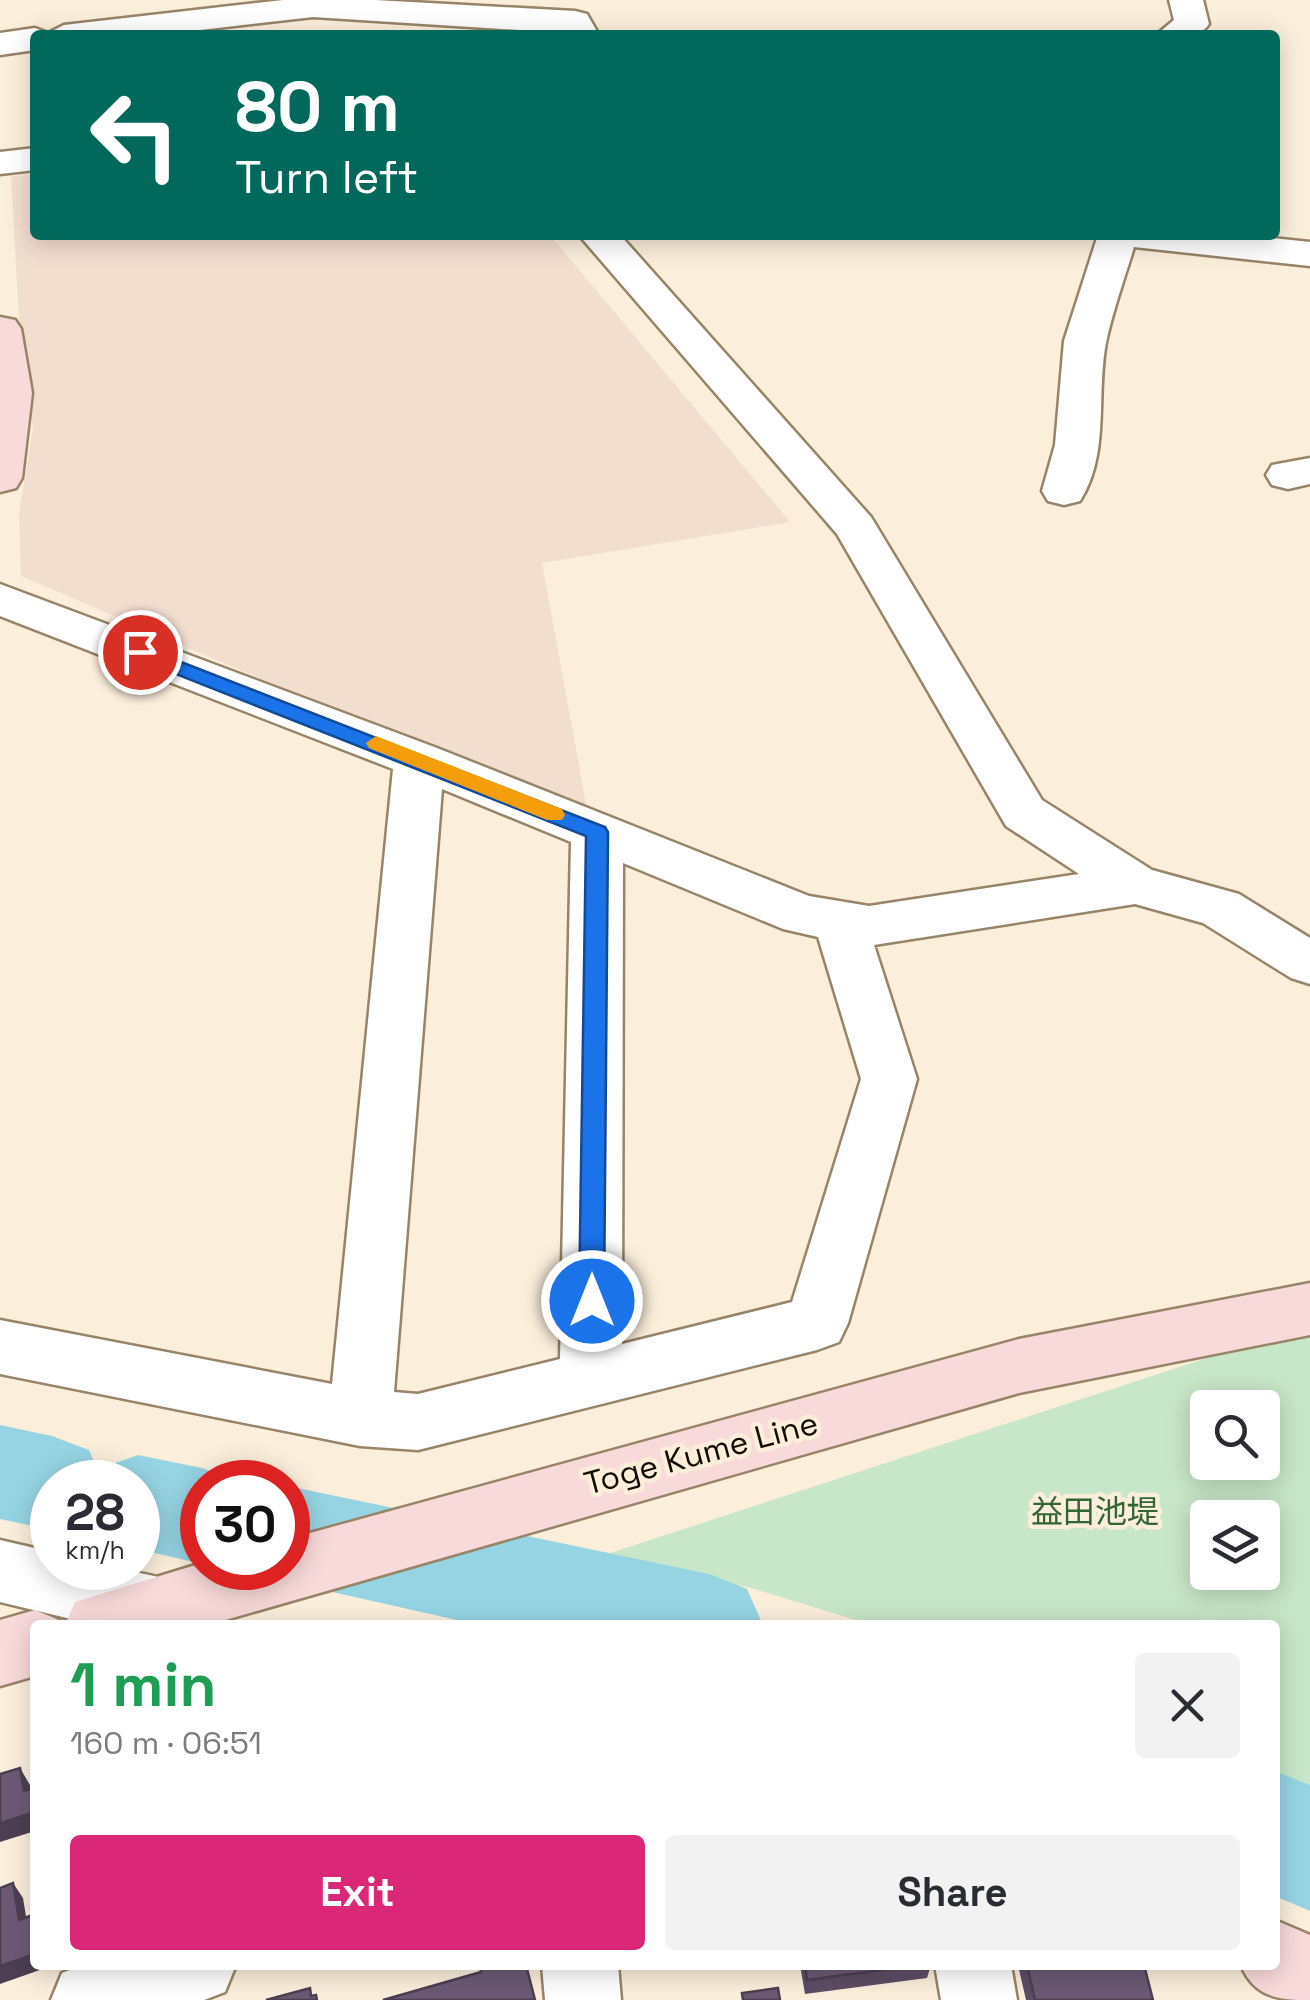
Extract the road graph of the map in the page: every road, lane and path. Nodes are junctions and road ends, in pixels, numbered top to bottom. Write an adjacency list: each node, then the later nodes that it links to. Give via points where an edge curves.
1 (1186, 0): 6 (street, via 1192,24)
2 (173, 18): 3 (street, via 314,7); 4 (street)
3 (373, 22): 5 (street, via 575,21)
4 (96, 30)
5 (580, 30)
6 (1182, 30)
7 (30, 40): 8 (street)
8 (0, 44)
9 (30, 160): 10 (street)
10 (0, 163)
11 (616, 240): 21 (street, via 855,527 1024,813)
12 (1116, 240): 17 (street, via 1085,341 1076,446)
13 (1180, 240): 14 (street)
14 (1310, 254)
15 (0, 329): 16 (main road, via 10,393)
16 (0, 478)
17 (1064, 491)
18 (0, 599): 19 (street)
19 (419, 760): 20 (street); 27 (street)
20 (597, 832): 22 (street, via 802,915); 26 (street)
21 (1135, 885): 22 (street, via 869,926); 23 (street, via 1220,908)
22 (840, 921): 26 (street, via 889,1079 817,1323)
23 (1310, 964)
24 (1310, 1310): 29 (main road, Toge Kume Line, via 1018,1366 534,1499)
25 (0, 1347): 27 (street)
26 (591, 1380): 27 (street, via 418,1422)
27 (360, 1418)
28 (0, 1571): 29 (street)
29 (173, 1613)
30 (30, 1644): 31 (main road)
31 (0, 1653)
32 (1280, 1960): 36 (main road)
33 (184, 1970): 37 (street)
34 (580, 1970): 38 (street)
35 (973, 1970): 39 (street)
36 (1310, 1977)
37 (113, 1996)
38 (583, 2000)
39 (980, 2000)

